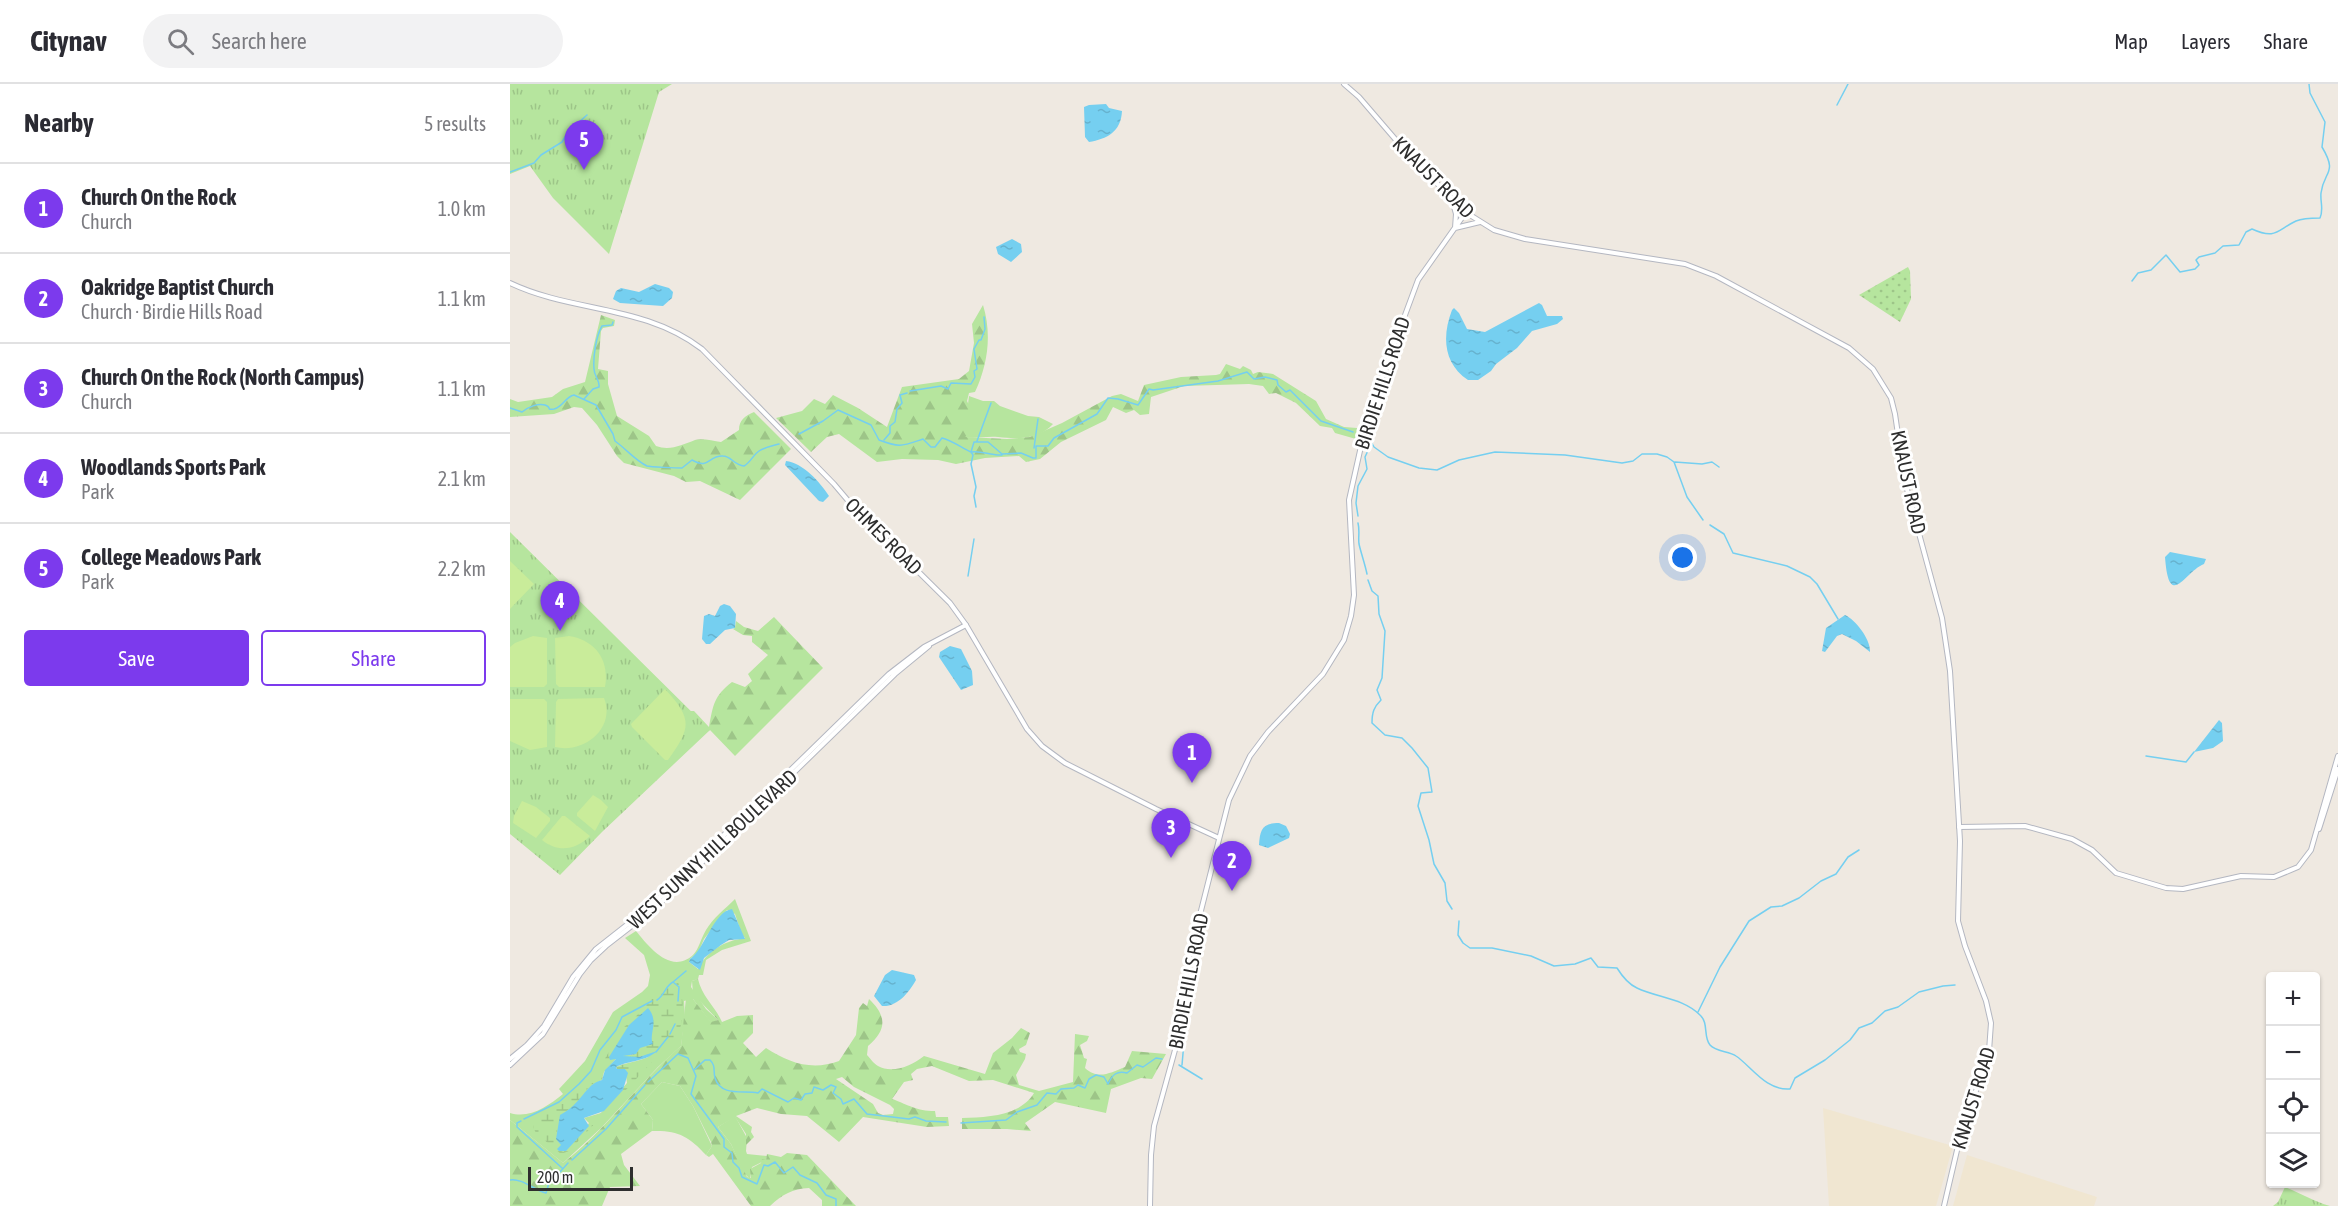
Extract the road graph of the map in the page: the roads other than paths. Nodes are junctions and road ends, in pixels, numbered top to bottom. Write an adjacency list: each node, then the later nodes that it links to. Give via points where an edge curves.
1 (1344, 84): 2 (main road, KNAUST ROAD)
2 (1452, 199): 3 (main road, KNAUST ROAD); 5 (main road)
3 (1467, 212): 4 (main road, KNAUST ROAD); 5 (main road, BIRDIE HILLS ROAD)
4 (1480, 222): 5 (main road); 11 (main road, KNAUST ROAD, via 1519,238 1670,260 1701,269 1849,348 1876,373 1894,407 1905,482 1944,628)
5 (1455, 228): 13 (main road, BIRDIE HILLS ROAD, via 1416,284 1368,415 1349,500 1354,595 1344,640 1323,674 1250,756 1229,800)
6 (510, 283): 7 (main road, OHMES ROAD, via 653,321 691,341 925,577)
7 (966, 625): 8 (main road, WEST SUNNY HILL BOULEVARD); 13 (main road, OHMES ROAD, via 1027,729 1042,746 1074,767)
8 (929, 645): 14 (main road, WEST SUNNY HILL BOULEVARD, via 889,674 652,905 596,949 573,977 540,1032); 15 (main road, WEST SUNNY HILL BOULEVARD, via 655,908 599,952 580,974 543,1034)
9 (2338, 756): 12 (main road)
10 (2338, 770): 12 (main road)
11 (1959, 827): 12 (main road, via 2017,825 2054,834 2087,846 2116,873 2174,889 2241,876 2285,875 2305,860); 17 (main road, KNAUST ROAD, via 1958,923 1992,1030)
12 (2317, 832)
13 (1219, 838): 16 (main road, BIRDIE HILLS ROAD, via 1188,962 1175,1050 1154,1126)
14 (510, 1059)
15 (510, 1065)
16 (1150, 1206)
17 (1944, 1206)

